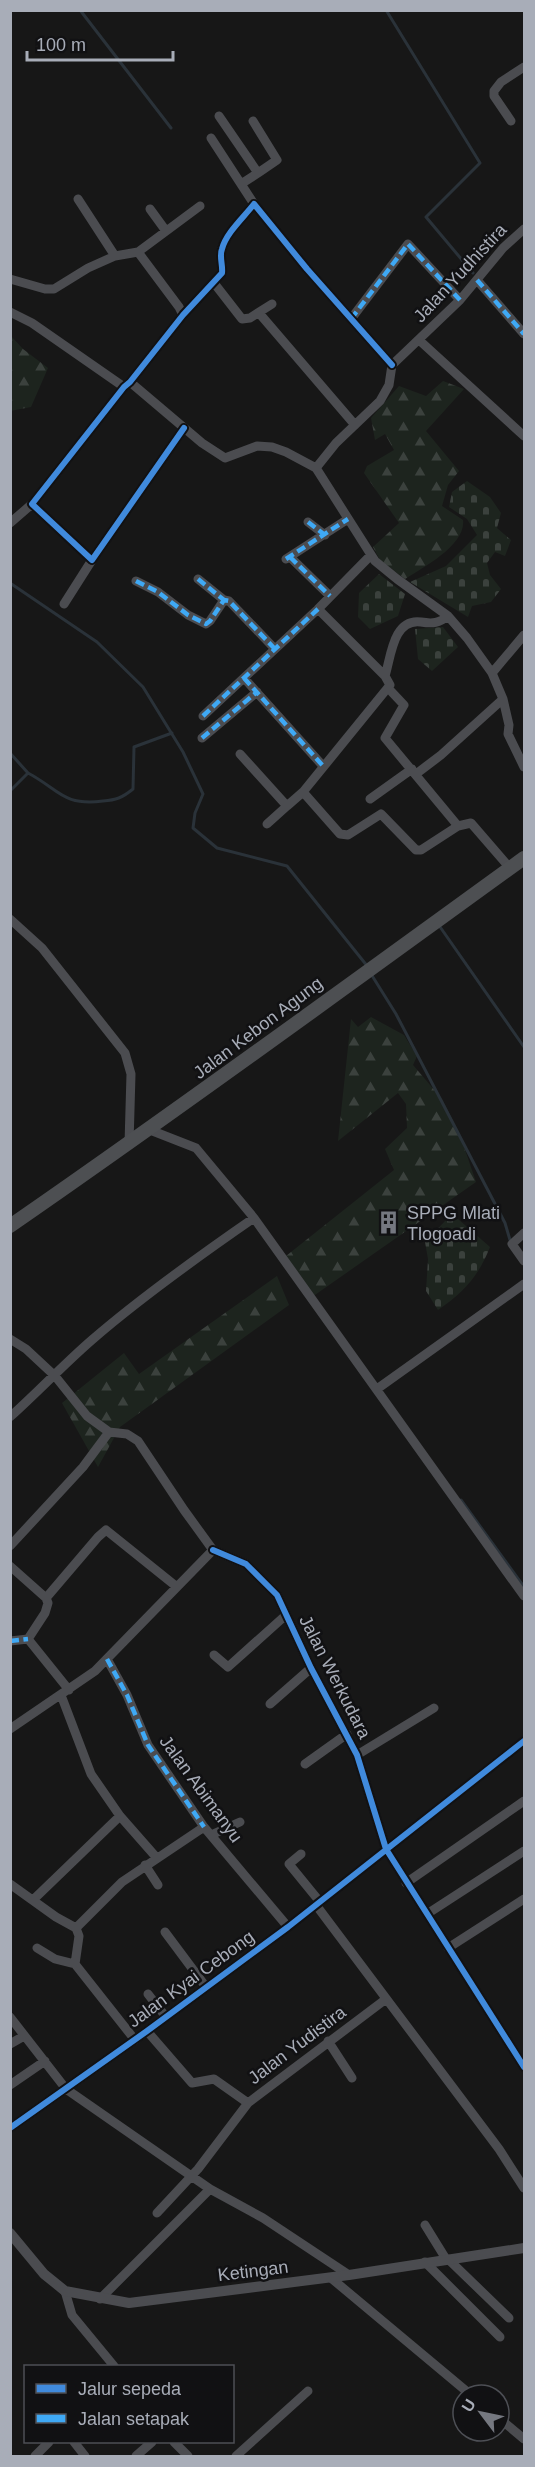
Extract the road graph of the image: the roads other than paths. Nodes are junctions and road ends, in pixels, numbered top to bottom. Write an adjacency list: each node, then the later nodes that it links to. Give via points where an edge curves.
1 (521, 69): 2 (street); 5 (street, via 494,91)
2 (525, 81)
3 (219, 116): 7 (street)
4 (253, 121): 7 (street, via 277,160)
5 (511, 121)
6 (211, 138): 8 (street)
7 (258, 173): 8 (street)
8 (241, 184): 10 (street)
9 (78, 199): 16 (street)
10 (254, 204): 19 (street, via 227,238 221,250 222,273); 25 (street)
11 (200, 206): 14 (street)
12 (150, 209): 14 (street)
13 (525, 229): 18 (street, Jalan Yudhistira)
14 (166, 231): 15 (street)
15 (138, 252): 16 (street); 24 (street)
16 (115, 256): 17 (street, via 54,289)
17 (10, 279)
18 (477, 280): 20 (street, Jalan Yudhistira); 26 (street)
19 (214, 283): 23 (street, via 242,319); 24 (street)
20 (460, 300): 25 (street, via 408,244); 27 (street, Jalan Yudhistira)
21 (272, 304): 23 (street)
22 (10, 312): 29 (street)
23 (259, 313): 30 (street)
24 (183, 315): 29 (street)
25 (351, 319): 28 (street)
26 (525, 334)
27 (419, 340): 28 (street, Jalan Yudhistira); 32 (street)
28 (392, 366): 30 (street, via 385,393)
29 (127, 385): 31 (street); 34 (street)
30 (355, 425): 33 (street)
31 (184, 428): 33 (street, via 225,458 257,446 272,447); 40 (street)
32 (525, 436)
33 (316, 468): 35 (street)
34 (32, 504): 37 (street); 40 (street)
35 (348, 519): 38 (street); 39 (street)
36 (308, 522): 38 (street)
37 (10, 523)
38 (325, 535): 43 (street, via 288,558)
39 (371, 555): 43 (street); 47 (street)
40 (92, 560): 45 (street)
41 (198, 579): 44 (street)
42 (136, 581): 44 (street, via 206,624)
43 (330, 596): 46 (street)
44 (224, 600): 49 (street, via 230,601)
45 (64, 604)
46 (318, 609): 49 (street); 51 (street)
47 (448, 616): 50 (street); 51 (street, via 435,624 404,625 396,637)
48 (525, 635): 50 (street)
49 (274, 648): 52 (street)
50 (492, 673): 55 (street)
51 (385, 676): 53 (street, via 390,683)
52 (244, 678): 54 (street); 56 (street)
53 (388, 688): 59 (street); 61 (street, via 404,705 385,738)
54 (257, 692): 57 (street); 59 (street)
55 (503, 699): 60 (street, via 508,734); 61 (street, via 441,755)
56 (203, 716)
57 (202, 738)
58 (240, 754): 64 (street)
59 (323, 766): 62 (street)
60 (525, 767)
61 (414, 772): 63 (street); 66 (street)
62 (303, 792): 64 (street); 66 (street, via 344,836 381,814 416,850)
63 (370, 799)
64 (287, 806): 65 (street)
65 (267, 824)
66 (458, 826): 68 (street, via 471,823)
67 (525, 858): 68 (main road, Jalan Kebon Agung)
68 (510, 868): 70 (main road, Jalan Kebon Agung)
69 (10, 919): 71 (street, via 42,948 125,1053 131,1074)
70 (150, 1130): 71 (main road, Jalan Kebon Agung); 72 (street, via 196,1148)
71 (129, 1144): 73 (main road, Jalan Kebon Agung)
72 (254, 1218): 78 (street, via 130,1309); 79 (street)
73 (10, 1226)
74 (525, 1233): 75 (street, via 512,1244)
75 (525, 1261)
76 (525, 1284): 79 (street)
77 (10, 1340): 78 (street)
78 (55, 1376): 80 (street); 81 (street, via 87,1416)
79 (377, 1389): 86 (street)
80 (10, 1417)
81 (109, 1432): 82 (street, via 83,1467); 83 (street, via 127,1434 138,1441)
82 (10, 1546)
83 (213, 1550): 85 (street); 88 (street, Jalan Werkudara, via 246,1564 277,1595)
84 (10, 1566): 87 (street)
85 (177, 1587): 87 (street, via 106,1530); 92 (street)
86 (525, 1596)
87 (46, 1598): 89 (street, via 45,1613)
88 (286, 1615): 91 (street, via 228,1667); 93 (street, Jalan Werkudara)
89 (28, 1639): 90 (street); 94 (street)
90 (10, 1641)
91 (214, 1655)
92 (107, 1659): 94 (street); 105 (street, Jalan Abimanyu, via 148,1745)
93 (311, 1668): 95 (street); 98 (street, Jalan Werkudara)
94 (65, 1692): 97 (street); 103 (street, via 86,1765)
95 (270, 1704)
96 (434, 1708): 100 (street)
97 (10, 1729)
98 (348, 1734): 100 (street, Jalan Werkudara); 101 (street)
99 (525, 1741): 107 (street, Jalan Kyai Cebong)
100 (357, 1755): 107 (street, Jalan Werkudara)
101 (305, 1764)
102 (525, 1801): 112 (street)
103 (120, 1816): 110 (street); 115 (street)
104 (240, 1822): 106 (street)
105 (204, 1827): 106 (street, Jalan Abimanyu); 110 (street)
106 (211, 1835): 119 (street, Jalan Abimanyu)
107 (386, 1849): 112 (street, Jalan Werkudara); 117 (street, Jalan Kyai Cebong)
108 (525, 1851): 118 (street)
109 (301, 1854): 117 (street, via 290,1864)
110 (156, 1857): 111 (street)
111 (145, 1866): 114 (street); 120 (street, via 122,1881)
112 (406, 1883): 118 (street, Jalan Werkudara)
113 (10, 1884): 115 (street)
114 (158, 1885)
115 (34, 1899): 120 (street)
116 (525, 1899): 123 (street)
117 (318, 1904): 119 (street, Jalan Kyai Cebong); 127 (street)
118 (427, 1914): 123 (street, Jalan Werkudara)
119 (288, 1926): 125 (street, Jalan Kyai Cebong)
120 (76, 1928): 124 (street, via 79,1936)
121 (165, 1932): 125 (street)
122 (37, 1948): 124 (street, via 55,1959)
123 (448, 1948): 136 (street, Jalan Werkudara)
124 (75, 1964): 132 (street)
125 (206, 1987): 129 (street, Jalan Kyai Cebong)
126 (148, 1994): 129 (street)
127 (386, 1999): 133 (street, Jalan Yudistira); 143 (street)
128 (10, 2017): 131 (street)
129 (166, 2017): 130 (street, Jalan Kyai Cebong)
130 (147, 2031): 132 (street, Jalan Kyai Cebong); 140 (street, Jalan Yudistira, via 192,2083 214,2079)
131 (24, 2036): 134 (street); 135 (street)
132 (135, 2040): 139 (street, Jalan Kyai Cebong)
133 (328, 2041): 137 (street); 140 (street, Jalan Yudistira)
134 (10, 2044)
135 (45, 2061): 138 (street); 139 (street)
136 (525, 2067)
137 (352, 2078)
138 (10, 2085)
139 (66, 2089): 141 (street, Jalan Kyai Cebong); 142 (street)
140 (248, 2103): 142 (street)
141 (10, 2128)
142 (192, 2176): 144 (street); 145 (street)
143 (525, 2188)
144 (210, 2189): 151 (street, via 278,2228); 154 (street)
145 (157, 2212)
146 (425, 2225): 149 (street)
147 (12, 2239): 153 (street, Ketingan)
148 (525, 2248): 149 (street, Ketingan)
149 (447, 2259): 150 (street, Ketingan); 155 (street)
150 (425, 2262): 151 (street, Ketingan); 156 (street)
151 (349, 2276): 152 (street, Ketingan)
152 (331, 2278): 154 (street, Ketingan, via 154,2301); 158 (street)
153 (65, 2291): 154 (street, Ketingan); 157 (street, via 72,2314)
154 (100, 2299)
155 (509, 2318)
156 (500, 2337)
157 (112, 2365)
158 (457, 2383)
159 (308, 2391): 170 (street)
160 (511, 2428): 161 (street)
161 (525, 2439)
162 (48, 2443): 166 (street)
163 (75, 2443): 167 (street)
164 (151, 2443): 168 (street)
165 (175, 2443): 169 (street)
166 (35, 2457)
167 (85, 2457)
168 (136, 2457)
169 (188, 2457)
170 (236, 2457)

